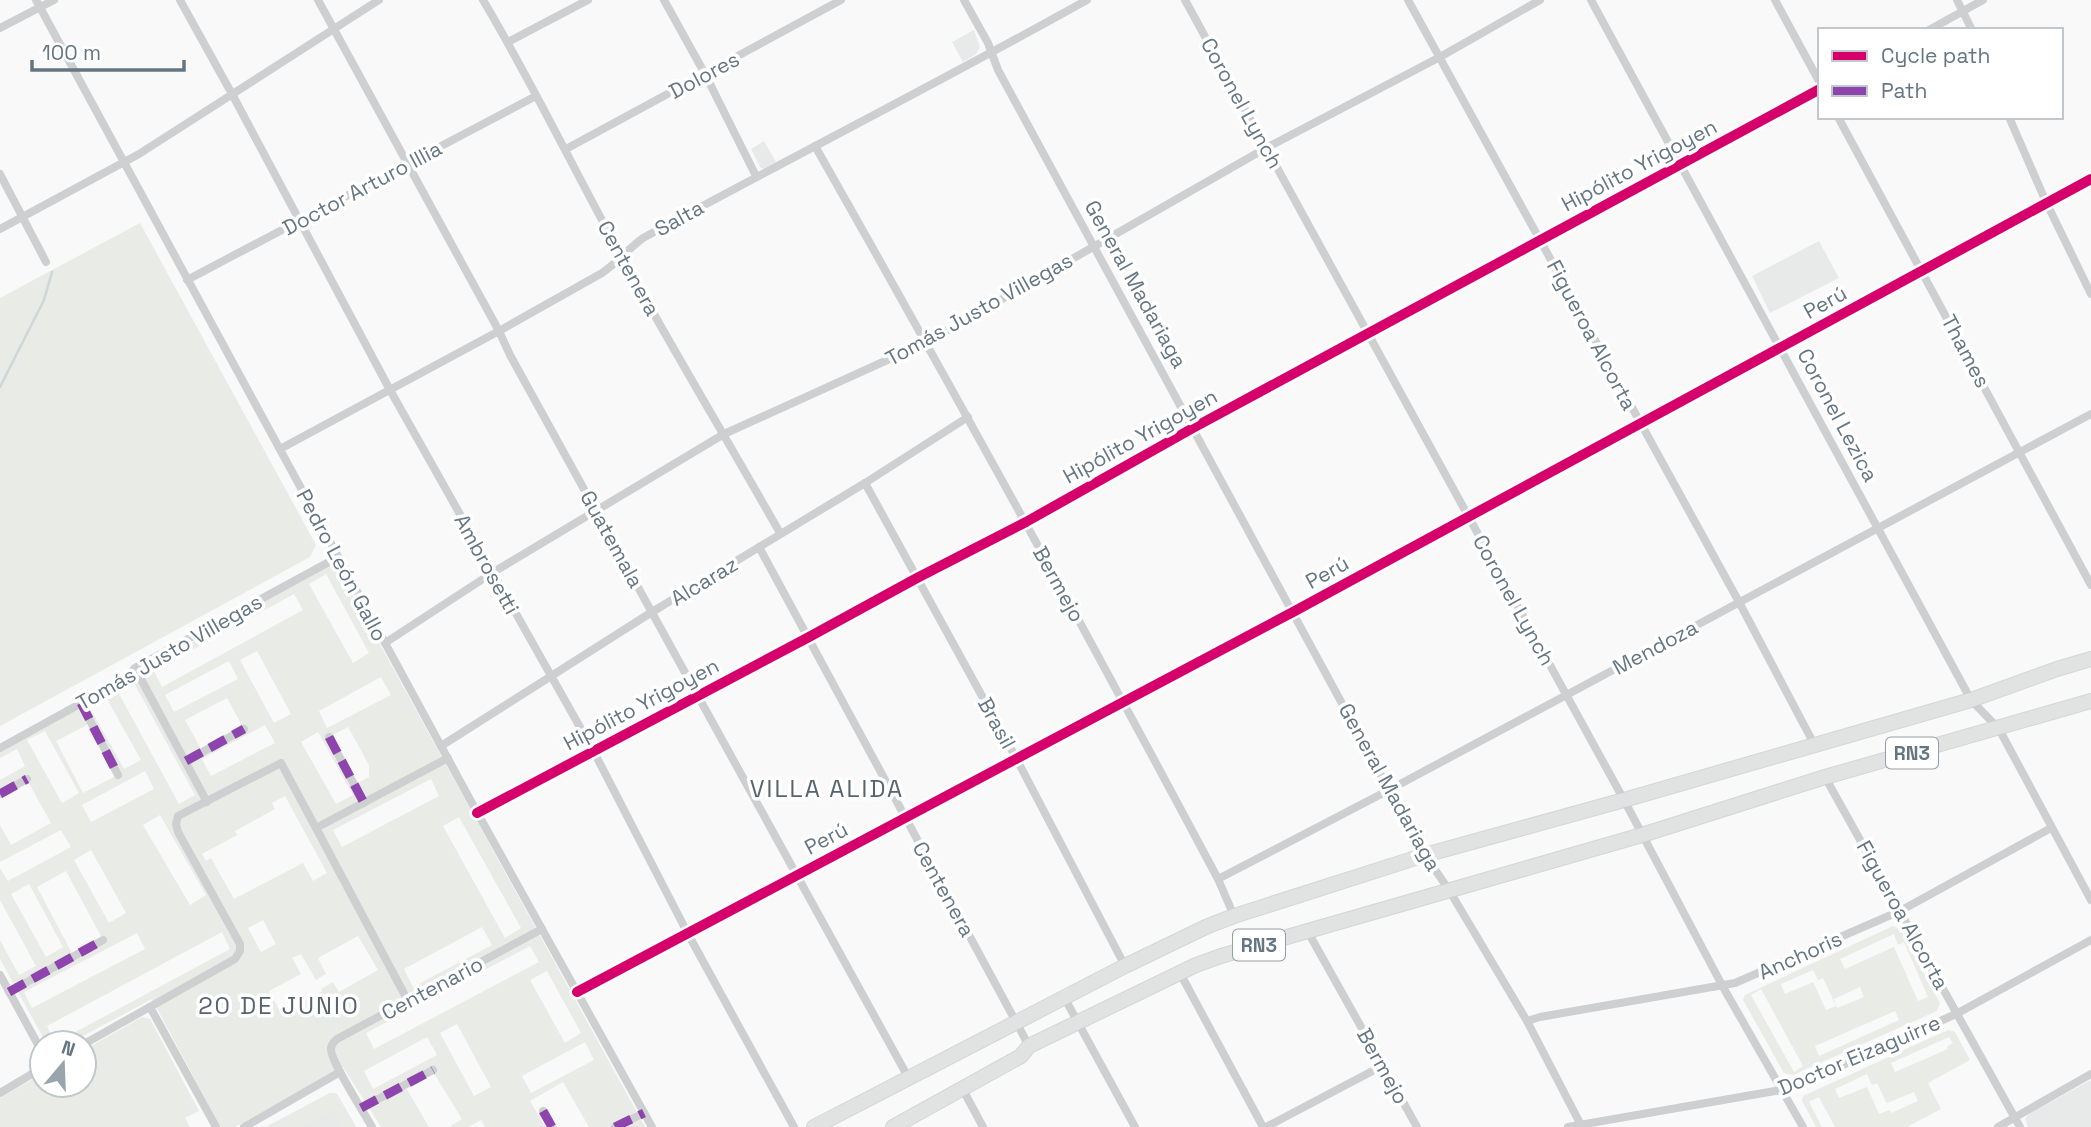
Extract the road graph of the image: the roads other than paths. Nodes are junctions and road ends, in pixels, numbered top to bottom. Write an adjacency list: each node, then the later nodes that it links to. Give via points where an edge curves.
1 (54, 0): 18 (street)
2 (180, 0): 30 (street, Ambrosetti)
3 (318, 0): 21 (street, Guatemala)
4 (379, 0): 21 (street)
5 (483, 0): 24 (street, Centenera)
6 (588, 0): 24 (street)
7 (664, 0): 27 (street)
8 (841, 0): 27 (street, Dolores)
9 (964, 0): 25 (street, General Madariaga)
10 (1087, 0): 25 (street, Salta)
11 (1185, 0): 35 (street, Coronel Lynch)
12 (1408, 0): 26 (street, Figueroa Alcorta)
13 (1540, 0): 26 (street, Tomás Justo Villegas)
14 (1591, 0): 39 (street, Coronel Lezica)
15 (1775, 0): 28 (street)
16 (1958, 0): 19 (street)
17 (1983, 0): 19 (street)
18 (38, 4): 20 (street); 37 (street, Pedro León Gallo)
19 (1964, 11): 22 (street); 23 (street)
20 (0, 28)
21 (334, 28): 30 (street); 38 (street, Guatemala)
22 (1933, 28)
23 (1971, 28)
24 (508, 42): 31 (street, Centenera)
25 (992, 53): 34 (street, Salta); 48 (street, General Madariaga)
26 (1440, 57): 35 (street, Tomás Justo Villegas); 47 (street, Figueroa Alcorta)
27 (705, 74): 36 (street, Dolores); 41 (street)
28 (1818, 79)
29 (1818, 90): 39 (street, Hipólito Yrigoyen)
30 (232, 94): 37 (street); 45 (street, Ambrosetti)
31 (536, 96): 36 (street, Centenera); 38 (street, Doctor Arturo Illia)
32 (1840, 119): 51 (street, Thames)
33 (2010, 119): 43 (street)
34 (815, 146): 41 (street, Salta); 56 (street, Bermejo)
35 (1266, 148): 48 (street, Tomás Justo Villegas); 55 (street, Coronel Lynch)
36 (566, 149): 49 (street, Centenera)
37 (125, 162): 44 (street); 52 (street, Pedro León Gallo)
38 (408, 164): 45 (street, Doctor Arturo Illia); 54 (street, Guatemala)
39 (1680, 165): 47 (street, Hipólito Yrigoyen); 57 (street, Coronel Lezica)
40 (0, 173): 44 (street)
41 (756, 176): 49 (street, Salta, via 643,238)
42 (2091, 178): 43 (street, Perú)
43 (2046, 202): 51 (street, Perú); 53 (street)
44 (22, 216): 46 (street); 50 (street)
45 (299, 221): 52 (street, Doctor Arturo Illia); 58 (street, Ambrosetti)
46 (0, 229)
47 (1541, 240): 55 (street, Hipólito Yrigoyen); 61 (street, Figueroa Alcorta)
48 (1093, 246): 56 (street, Tomás Justo Villegas); 62 (street, General Madariaga)
49 (621, 257): 54 (street, Salta); 63 (street, Centenera)
50 (46, 262)
51 (1922, 270): 57 (street, Perú); 65 (street, Thames)
52 (187, 280): 64 (street, Pedro León Gallo)
53 (2091, 294)
54 (499, 331): 58 (street, Salta); 67 (street, Guatemala)
55 (1368, 334): 62 (street, Hipólito Yrigoyen); 68 (street, Coronel Lynch)
56 (927, 342): 60 (street, Bermejo); 63 (street, Tomás Justo Villegas)
57 (1780, 348): 61 (street, Perú); 70 (street, Coronel Lezica)
58 (390, 390): 64 (street, Salta); 74 (street, Ambrosetti)
59 (2091, 414): 65 (street, Mendoza)
60 (968, 417): 66 (street, Alcaraz); 69 (street, Bermejo)
61 (1640, 424): 68 (street, Perú); 77 (street, Figueroa Alcorta)
62 (1194, 428): 69 (street, Hipólito Yrigoyen); 79 (street, General Madariaga)
63 (724, 434): 67 (street, Tomás Justo Villegas); 71 (street, Centenera)
64 (280, 449): 73 (street, Pedro León Gallo)
65 (2020, 451): 70 (street, Mendoza); 76 (street, Thames)
66 (865, 483): 71 (street, Alcaraz); 75 (street, Brasil)
67 (597, 510): 74 (street, Tomás Justo Villegas); 78 (street, Guatemala)
68 (1468, 517): 79 (street, Perú); 85 (street, Coronel Lynch)
69 (1026, 522): 75 (street, Hipólito Yrigoyen); 88 (street, Bermejo)
70 (1877, 529): 77 (street, Mendoza); 87 (street, Coronel Lezica)
71 (780, 533): 72 (street, Alcaraz)
72 (759, 547): 78 (street, Alcaraz); 80 (street, Centenera)
73 (338, 557): 81 (street, Pedro León Gallo); 83 (street, Tomás Justo Villegas)
74 (492, 573): 81 (street, Tomás Justo Villegas); 84 (street, Ambrosetti)
75 (916, 578): 80 (street, Hipólito Yrigoyen); 99 (street, Brasil)
76 (2091, 585)
77 (1740, 602): 85 (street, Mendoza); 94 (street, Figueroa Alcorta)
78 (652, 612): 84 (street, Alcaraz); 86 (street, Guatemala)
79 (1293, 612): 88 (street, Perú); 104 (street, General Madariaga)
80 (808, 637): 86 (street, Hipólito Yrigoyen); 110 (street, Centenera)
81 (385, 643): 95 (street, Pedro León Gallo)
82 (2091, 659): 87 (highway, RN3)
83 (135, 668): 90 (street, Tomás Justo Villegas, via 125,679); 100 (street)
84 (551, 677): 95 (street, Alcaraz); 97 (street, Ambrosetti)
85 (1566, 695): 104 (street, Mendoza); 106 (street, Coronel Lynch)
86 (698, 696): 97 (street, Hipólito Yrigoyen); 115 (street, Guatemala)
87 (1971, 700): 92 (street, Coronel Lezica); 94 (highway, RN3)
88 (1123, 701): 99 (street, Perú); 116 (street, Bermejo)
89 (2091, 701): 92 (highway, RN3)
90 (80, 703): 96 (street, Tomás Justo Villegas); 101 (street)
91 (244, 729): 100 (street)
92 (1999, 729): 102 (highway, RN3); 112 (street, Coronel Lezica)
93 (329, 737): 108 (street)
94 (1815, 744): 106 (highway, RN3)
95 (441, 746): 98 (street, Pedro León Gallo)
96 (0, 748)
97 (594, 752): 109 (street, Hipólito Yrigoyen); 123 (street, Ambrosetti)
98 (448, 758): 108 (street); 109 (street, Pedro León Gallo)
99 (1016, 758): 110 (street, Perú); 126 (street, Brasil)
100 (186, 761): 107 (street)
101 (118, 775)
102 (1825, 777): 113 (highway, RN3); 119 (street, Figueroa Alcorta)
103 (27, 779): 105 (street)
104 (1389, 790): 114 (street, General Madariaga); 116 (street, Mendoza)
105 (0, 794)
106 (1624, 800): 113 (street, Coronel Lynch); 114 (highway, RN3)
107 (207, 802): 111 (street, via 281,763); 134 (street, via 178,817 176,824 240,951 235,959)
108 (364, 803): 111 (street)
109 (477, 813): 121 (street, Pedro León Gallo)
110 (905, 818): 115 (street, Perú); 136 (street, Centenera)
111 (316, 828): 133 (street)
112 (2051, 828): 118 (street, Coronel Lezica); 119 (street, Anchoris)
113 (1642, 835): 117 (highway, RN3); 129 (street, Coronel Lynch)
114 (1425, 855): 117 (street, General Madariaga); 120 (highway, RN3)
115 (797, 876): 123 (street, Perú); 147 (street, Guatemala)
116 (1218, 879): 120 (street, Bermejo)
117 (1450, 890): 122 (highway, RN3); 137 (street, General Madariaga)
118 (2091, 900)
119 (1900, 911): 129 (street, Anchoris); 135 (street, Figueroa Alcorta)
120 (1234, 916): 126 (highway, RN3)
121 (542, 929): 131 (street, Pedro León Gallo); 133 (street, Centenario)
122 (1308, 932): 127 (highway, RN3, via 1221,956); 142 (street, Bermejo)
123 (688, 934): 131 (street, Perú); 162 (street, Ambrosetti)
124 (103, 940): 130 (street)
125 (2091, 940): 135 (street, Doctor Eizaguirre)
126 (1125, 966): 132 (highway, RN3)
127 (1180, 973): 138 (highway, RN3); 167 (street)
128 (0, 975): 130 (street)
129 (1723, 987): 137 (street, Anchoris); 149 (street, Coronel Lynch)
130 (9, 992): 139 (street)
131 (577, 992): 153 (street, Pedro León Gallo)
132 (1064, 997): 136 (highway, RN3); 138 (street)
133 (408, 1001): 144 (street, Centenario, via 332,1043)
134 (150, 1007): 140 (street); 156 (street)
135 (1958, 1013): 149 (street, Doctor Eizaguirre); 154 (street, Figueroa Alcorta)
136 (1016, 1021): 141 (street, Centenera); 147 (highway, RN3)
137 (1527, 1021): 155 (street, General Madariaga)
138 (1077, 1022): 141 (highway, RN3); 166 (street)
139 (29, 1029)
140 (98, 1036)
141 (1029, 1046): 148 (highway, RN3, via 1020,1056)
142 (1382, 1066): 167 (street); 168 (street, Bermejo)
143 (433, 1070): 151 (street)
144 (340, 1072): 151 (street, Centenario); 157 (street)
145 (2091, 1074): 154 (street)
146 (28, 1076): 150 (street)
147 (908, 1077): 163 (highway, RN3)
148 (962, 1087): 164 (highway, RN3); 165 (street)
149 (1782, 1091): 155 (street, Doctor Eizaguirre); 170 (street, Coronel Lynch)
150 (0, 1093)
151 (361, 1108): 158 (street, Centenario)
152 (543, 1111): 159 (street)
153 (644, 1113): 160 (street); 161 (street, Pedro León Gallo)
154 (2015, 1118): 171 (street); 172 (street, Figueroa Alcorta)
155 (1581, 1125): 169 (street, Doctor Eizaguirre)
156 (216, 1127)
157 (243, 1127)
158 (372, 1127)
159 (552, 1127)
160 (615, 1127)
161 (652, 1127)
162 (794, 1127)
163 (814, 1127)
164 (893, 1127)
165 (983, 1127)
166 (1135, 1127)
167 (1264, 1127)
168 (1417, 1127)
169 (1568, 1127)
170 (1803, 1127)
171 (1998, 1127)
172 (2020, 1127)

